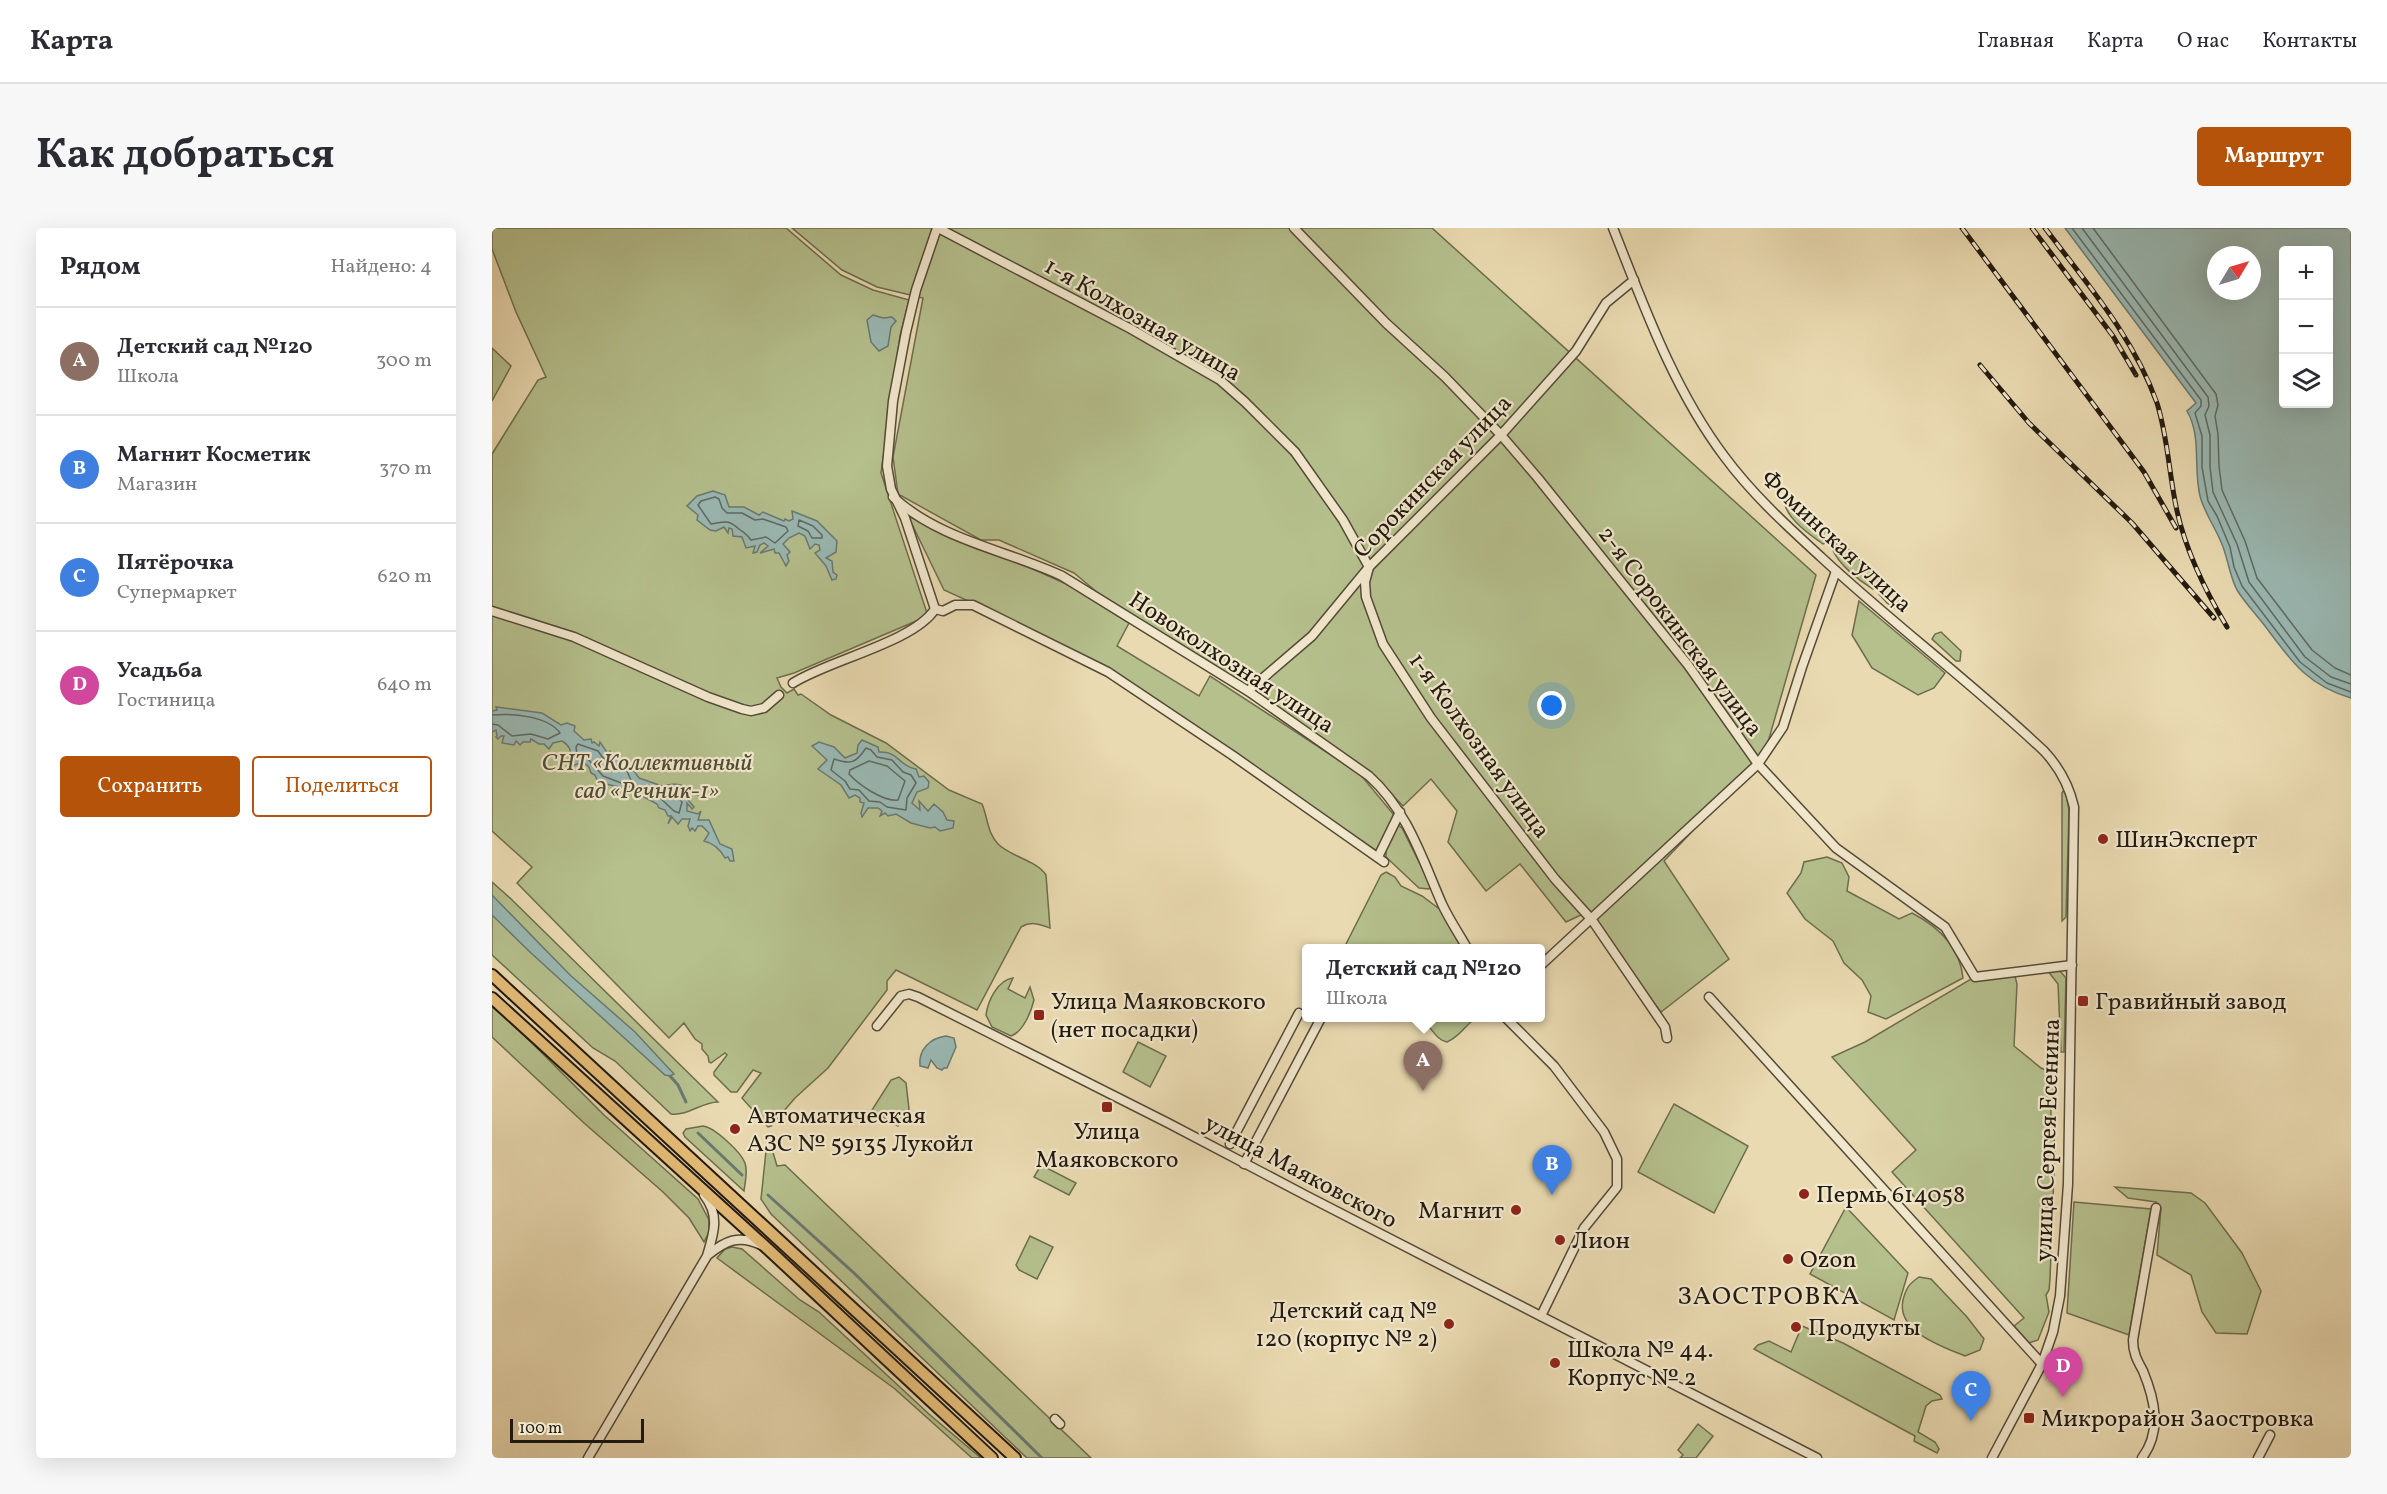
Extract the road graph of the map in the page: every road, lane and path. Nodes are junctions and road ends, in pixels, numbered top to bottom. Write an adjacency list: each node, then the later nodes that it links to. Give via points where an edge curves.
1 (938, 228): 6 (street, via 912,303 893,401 887,466); 7 (street, 1-я Колхозная улица, via 1220,380 1295,452 1343,520)
2 (1294, 228): 5 (street, 2-я Сорокинская улица)
3 (1613, 228): 4 (street, Фоминская улица)
4 (1634, 280): 5 (street, Сорокинская улица, via 1606,303 1576,351); 8 (street, Фоминская улица, via 1683,391 1722,455 1756,495)
5 (1501, 435): 7 (street, Сорокинская улица); 14 (street, 2-я Сорокинская улица, via 1688,665)
6 (893, 497): 9 (street); 12 (street, Новоколхозная улица, via 947,531 1062,576)
7 (1369, 567): 12 (street, Сорокинская улица, via 1312,636); 17 (street, 1-я Колхозная улица, via 1366,597 1383,644 1431,718 1555,879)
8 (1836, 571): 14 (street, via 1784,727); 15 (street, Фоминская улица, via 2044,751 2064,776)
9 (935, 609): 11 (street, via 928,619 906,632); 16 (street, via 973,605 1108,672 1381,860)
10 (492, 611): 13 (street, via 574,637 742,709 764,708)
11 (793, 683)
12 (1248, 691): 16 (street, Новоколхозная улица, via 1369,776)
13 (780, 695)
14 (1758, 764): 17 (street); 20 (street, 2-я Сорокинская улица, via 1836,848 1945,927 1976,977)
15 (2074, 807): 20 (street, улица Сергея Есенина)
16 (1400, 812): 18 (street, Новоколхозная улица)
17 (1592, 920): 19 (street); 28 (street, 1-я Колхозная улица, via 1665,1027)
18 (1465, 944)
19 (1545, 962)
20 (2072, 964): 36 (street, улица Сергея Есенина, via 2063,1266 2053,1332)
21 (492, 975): 40 (main road)
22 (1709, 997): 36 (street)
23 (492, 998): 31 (main road)
24 (1299, 1013): 29 (street)
25 (1318, 1022): 30 (street)
26 (1511, 1022): 35 (street, via 1554,1066 1604,1132 1617,1159 1617,1187 1584,1228)
27 (877, 1026): 30 (street, улица Маяковского, via 901,996 909,994)
28 (1668, 1038)
29 (1230, 1144)
30 (1244, 1164): 35 (street, улица Маяковского)
31 (696, 1186): 33 (main road); 34 (street, via 710,1205 715,1221)
32 (2156, 1208): 43 (street, via 2133,1340 2133,1351 2147,1383 2156,1419 2152,1442)
33 (769, 1250): 34 (street, via 753,1241 736,1239); 39 (main road)
34 (707, 1256): 38 (street)
35 (1541, 1316): 41 (street, улица Маяковского)
36 (2042, 1364): 42 (street, улица Сергея Есенина)
37 (2270, 1435): 44 (street)
38 (588, 1458)
39 (992, 1458)
40 (1015, 1458)
41 (1818, 1458)
42 (1992, 1458)
43 (2142, 1458)
44 (2258, 1458)

